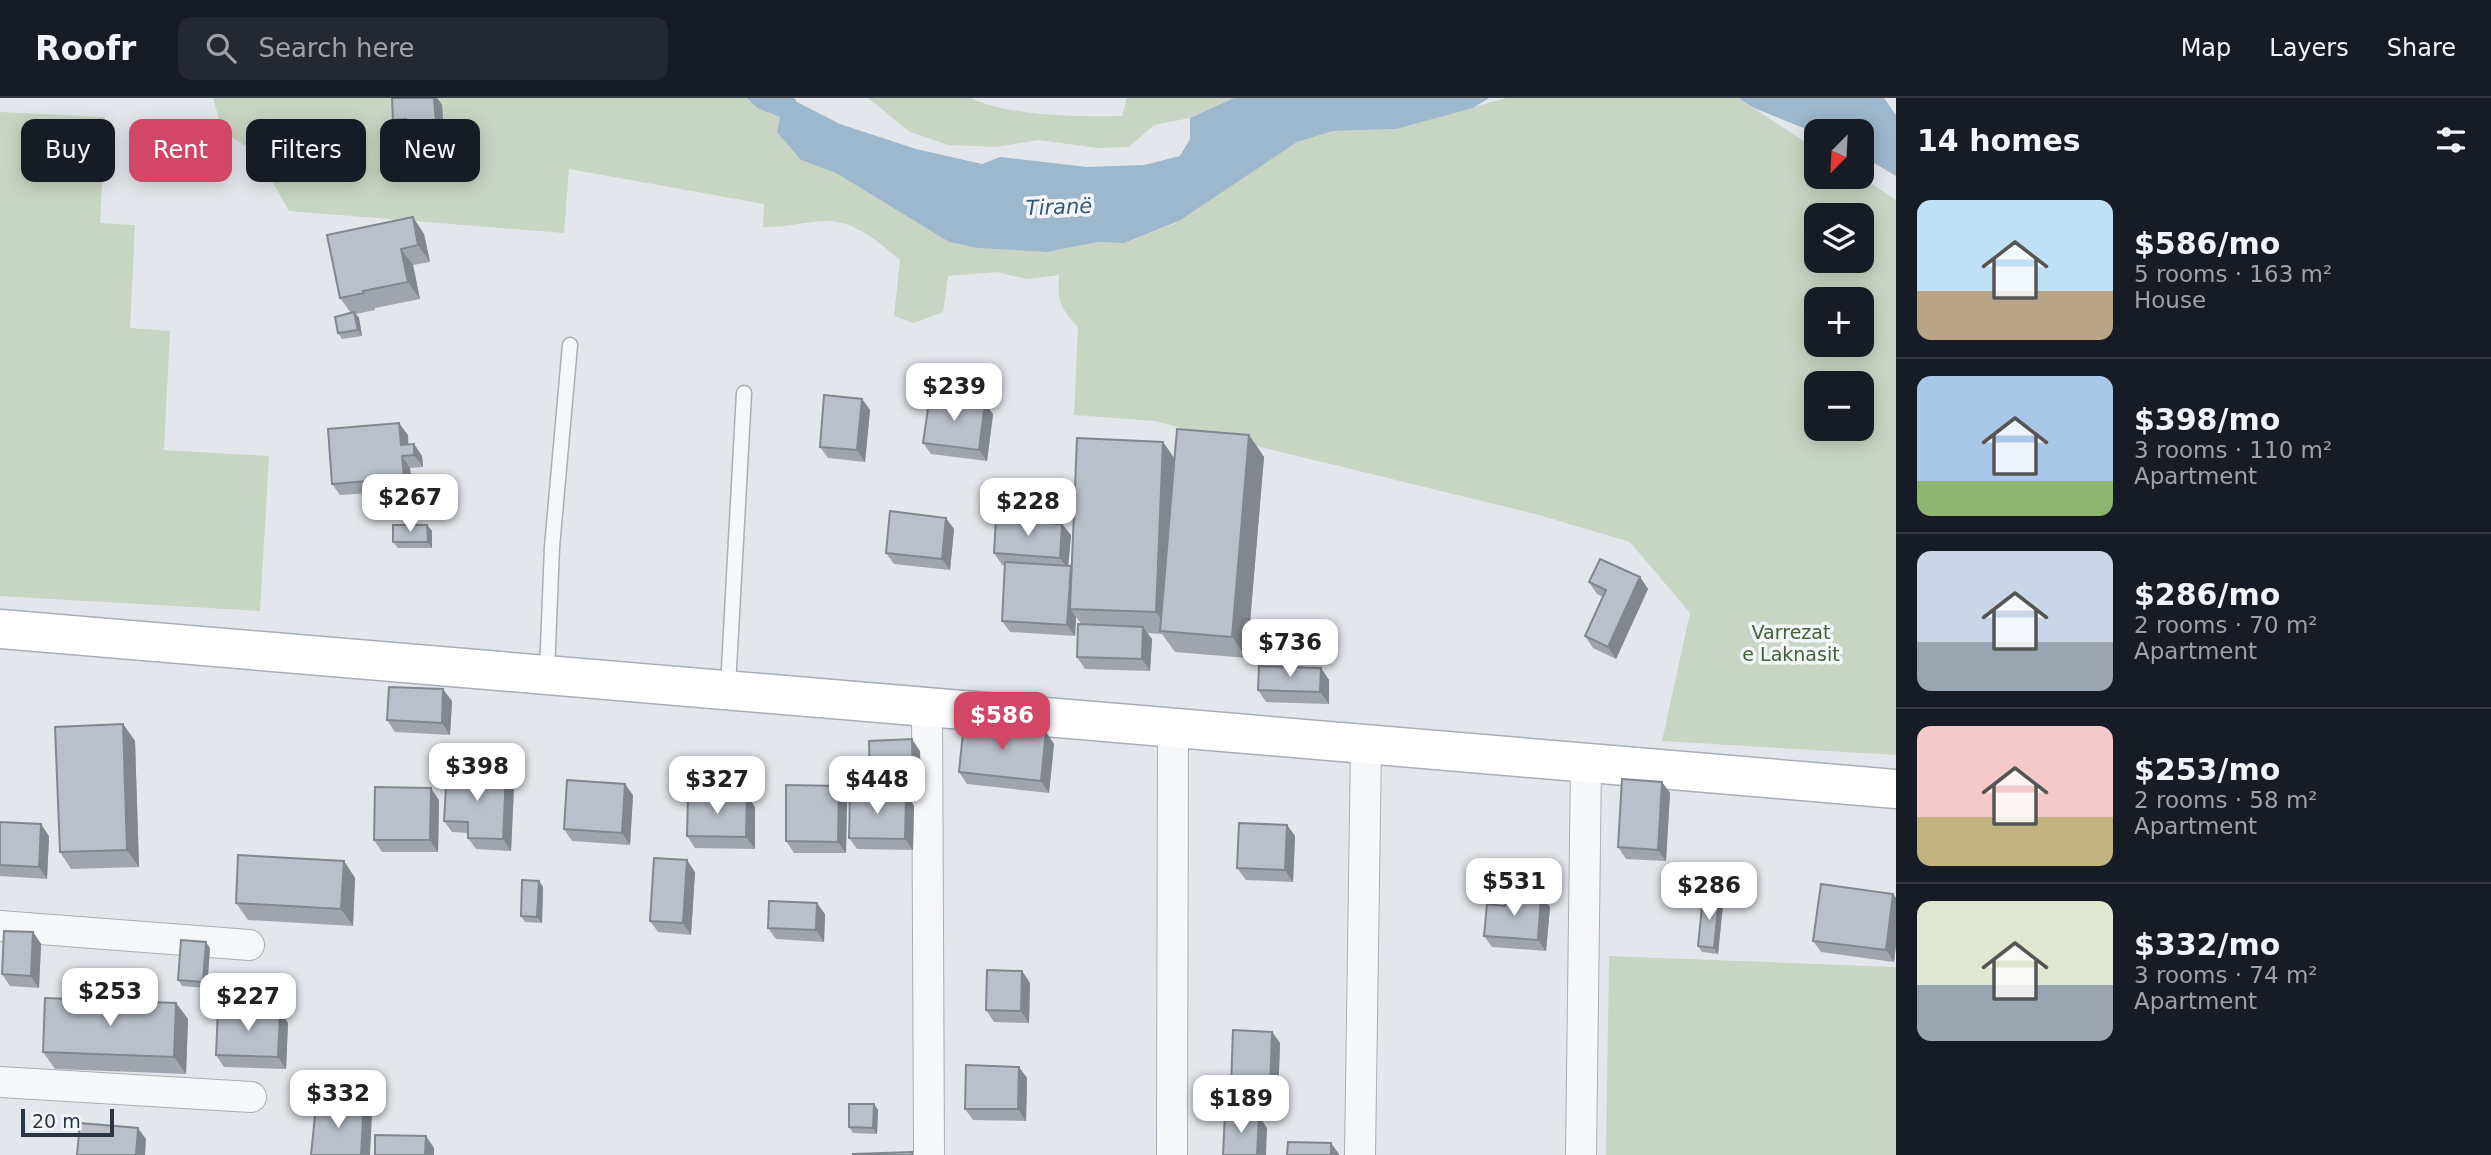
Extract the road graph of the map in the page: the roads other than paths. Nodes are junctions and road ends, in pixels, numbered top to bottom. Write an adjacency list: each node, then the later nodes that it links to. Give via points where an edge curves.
1 (570, 345): 4 (lane, via 552,547)
2 (744, 393): 5 (lane)
3 (0, 629): 4 (street)
4 (547, 674): 5 (street)
5 (728, 688): 6 (street)
6 (927, 707): 7 (street); 15 (street)
7 (1173, 729): 8 (street); 16 (street)
8 (1366, 745): 9 (street); 17 (street)
9 (1586, 763): 10 (street); 18 (street)
10 (1896, 789)
11 (0, 926): 12 (street)
12 (249, 945)
13 (0, 1082): 14 (street)
14 (251, 1097)
15 (929, 1155)
16 (1172, 1155)
17 (1360, 1155)
18 (1581, 1155)

